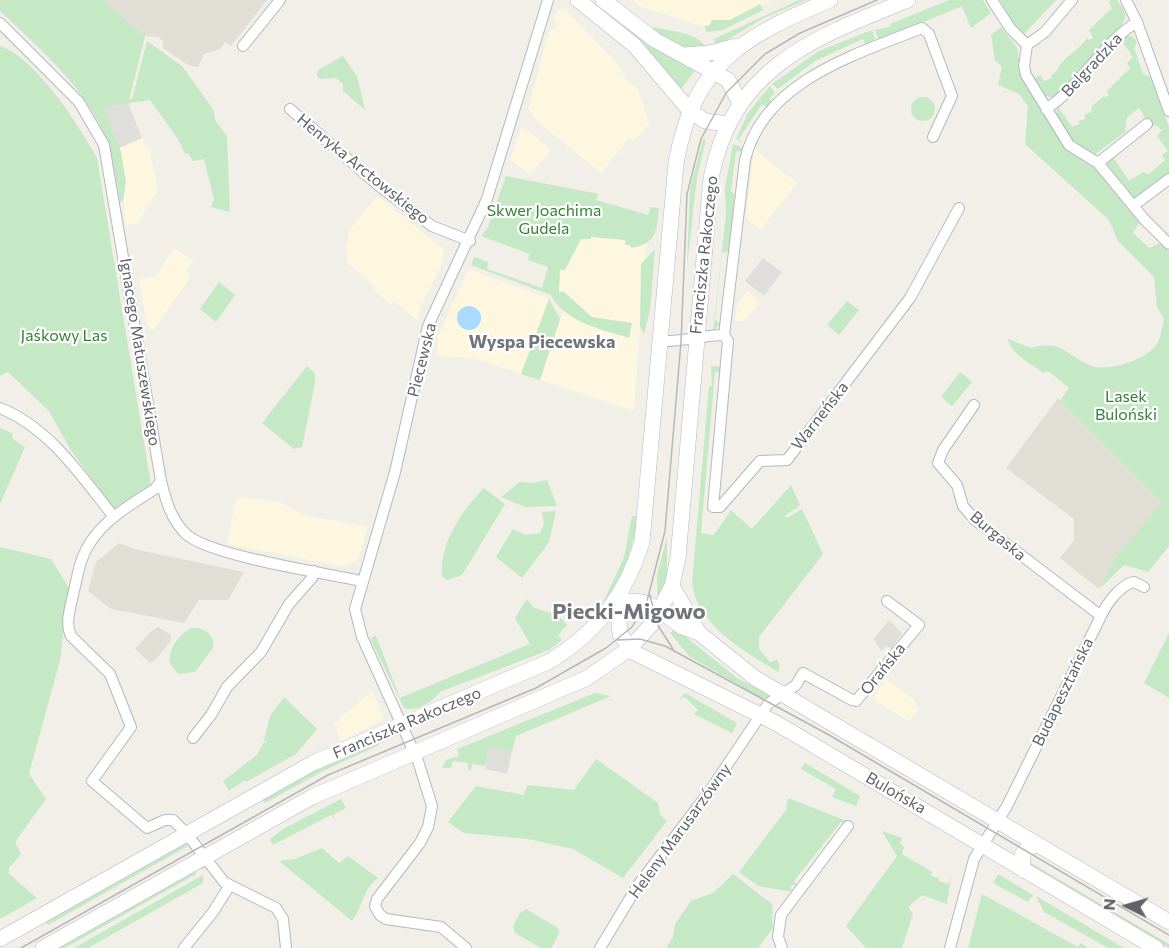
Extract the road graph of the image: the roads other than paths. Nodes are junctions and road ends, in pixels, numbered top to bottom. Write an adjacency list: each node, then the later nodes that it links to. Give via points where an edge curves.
1 (280, 0): 13 (street)
2 (548, 0): 29 (street, Piecewska, via 488,199)
3 (579, 0): 20 (main road, via 635,46)
4 (603, 0): 15 (main road, via 654,40)
5 (830, 0): 14 (main road, Franciszka Rakoczego, via 772,25)
6 (908, 0): 17 (main road, Franciszka Rakoczego, via 800,48 766,73)
7 (992, 0): 12 (street)
8 (1072, 0): 12 (street, via 1046,32)
9 (1126, 0): 10 (street, Belgradzka)
10 (1137, 22): 19 (street, Belgradzka, via 1121,33 1063,98); 21 (street, Belgradzka)
11 (0, 23): 36 (street, Ignacego Matuszewskiego, via 79,102 104,145)
12 (1027, 45): 19 (street, Belgradzka, via 1024,70)
13 (243, 46)
14 (739, 46): 15 (main road); 16 (main road, Franciszka Rakoczego)
15 (682, 55): 16 (main road)
16 (715, 71): 17 (main road, via 730,82); 20 (main road, Franciszka Rakoczego)
17 (740, 103): 22 (main road, Franciszka Rakoczego)
18 (290, 109): 29 (street, Henryka Arctowskiego, via 432,226)
19 (1046, 109): 25 (street, Belgradzka, via 1069,145)
20 (690, 111): 22 (main road, via 705,121); 33 (main road, Franciszka Rakoczego, via 676,163)
21 (1169, 111)
22 (728, 124): 32 (main road, Franciszka Rakoczego, via 711,178)
23 (1146, 124): 25 (street)
24 (933, 136): 31 (street, Warneńska, via 952,96 929,34 922,28 822,70 783,98 765,118 748,147)
25 (1098, 163): 27 (street, Belgradzka)
26 (1169, 179): 27 (street)
27 (1133, 206): 30 (street, Belgradzka)
28 (959, 208): 31 (street, Warneńska, via 910,298 787,460 760,461 720,507 713,507 728,341)
29 (470, 241): 39 (street, Piecewska, via 428,326 398,463)
30 (1169, 244)
31 (723, 336): 32 (street)
32 (696, 339): 33 (street); 40 (main road, Franciszka Rakoczego, via 679,548)
33 (661, 341): 42 (main road, Franciszka Rakoczego, via 642,542 635,566)
34 (974, 405): 45 (street, Burgaska, via 938,463 957,485 963,506 975,520)
35 (0, 408): 37 (street, via 55,446)
36 (161, 481): 37 (street); 38 (street, Ignacego Matuszewskiego, via 172,515 193,539 213,549)
37 (114, 517): 55 (street, via 93,538 82,557 67,629 110,674 131,727 92,781 147,828 169,819)
38 (314, 571): 39 (street, Ignacego Matuszewskiego); 51 (street, via 288,604 261,652 227,687 212,715)
39 (361, 581): 50 (street, Piecewska, via 356,621)
40 (672, 586): 44 (main road, Franciszka Rakoczego); 46 (main road, Bulońska)
41 (1144, 587): 45 (street, Budapesztańska, via 1134,582 1126,584)
42 (617, 600): 44 (main road, via 644,602); 47 (main road, via 620,633); 50 (main road, Franciszka Rakoczego, via 579,642 556,658)
43 (887, 601): 48 (street, Orańska, via 919,625 861,697 856,701 848,699 803,673)
44 (661, 610): 46 (main road, Bulońska, via 682,627); 47 (main road, Franciszka Rakoczego)
45 (1101, 616): 53 (street, Budapesztańska)
46 (699, 633): 48 (main road, Bulońska, via 741,669)
47 (629, 649): 49 (main road, Bulońska); 52 (main road, Franciszka Rakoczego, via 587,678)
48 (783, 696): 49 (street, Heleny Marusarzówny, via 768,704); 53 (main road, Bulońska)
49 (761, 715): 56 (main road, Bulońska); 67 (street, Heleny Marusarzówny, via 709,792 638,885)
50 (401, 724): 52 (street, Piecewska); 55 (main road, Franciszka Rakoczego, via 313,763)
51 (193, 738)
52 (414, 751): 58 (main road, Franciszka Rakoczego, via 312,797); 66 (street, Piecewska, via 432,806 431,818 420,843 375,906 386,919 441,927)
53 (998, 822): 56 (street, Budapesztańska); 57 (main road, Bulońska)
54 (848, 826): 68 (street, via 781,915 777,937)
55 (186, 833): 58 (street); 62 (main road, Franciszka Rakoczego)
56 (982, 844): 59 (main road, Bulońska); 69 (street, Budapesztańska, via 972,864)
57 (1037, 845): 59 (main road, via 1022,855); 61 (main road, Bulońska)
58 (206, 856): 60 (street, via 219,877); 63 (main road, Franciszka Rakoczego)
59 (1023, 870): 70 (main road, Bulońska)
60 (230, 885): 64 (street); 65 (street, via 280,911)
61 (1169, 922)
62 (0, 939)
63 (43, 948)
64 (184, 948)
65 (286, 948)
66 (466, 948)
67 (600, 948)
68 (782, 948)
69 (950, 948)
70 (1156, 948)

